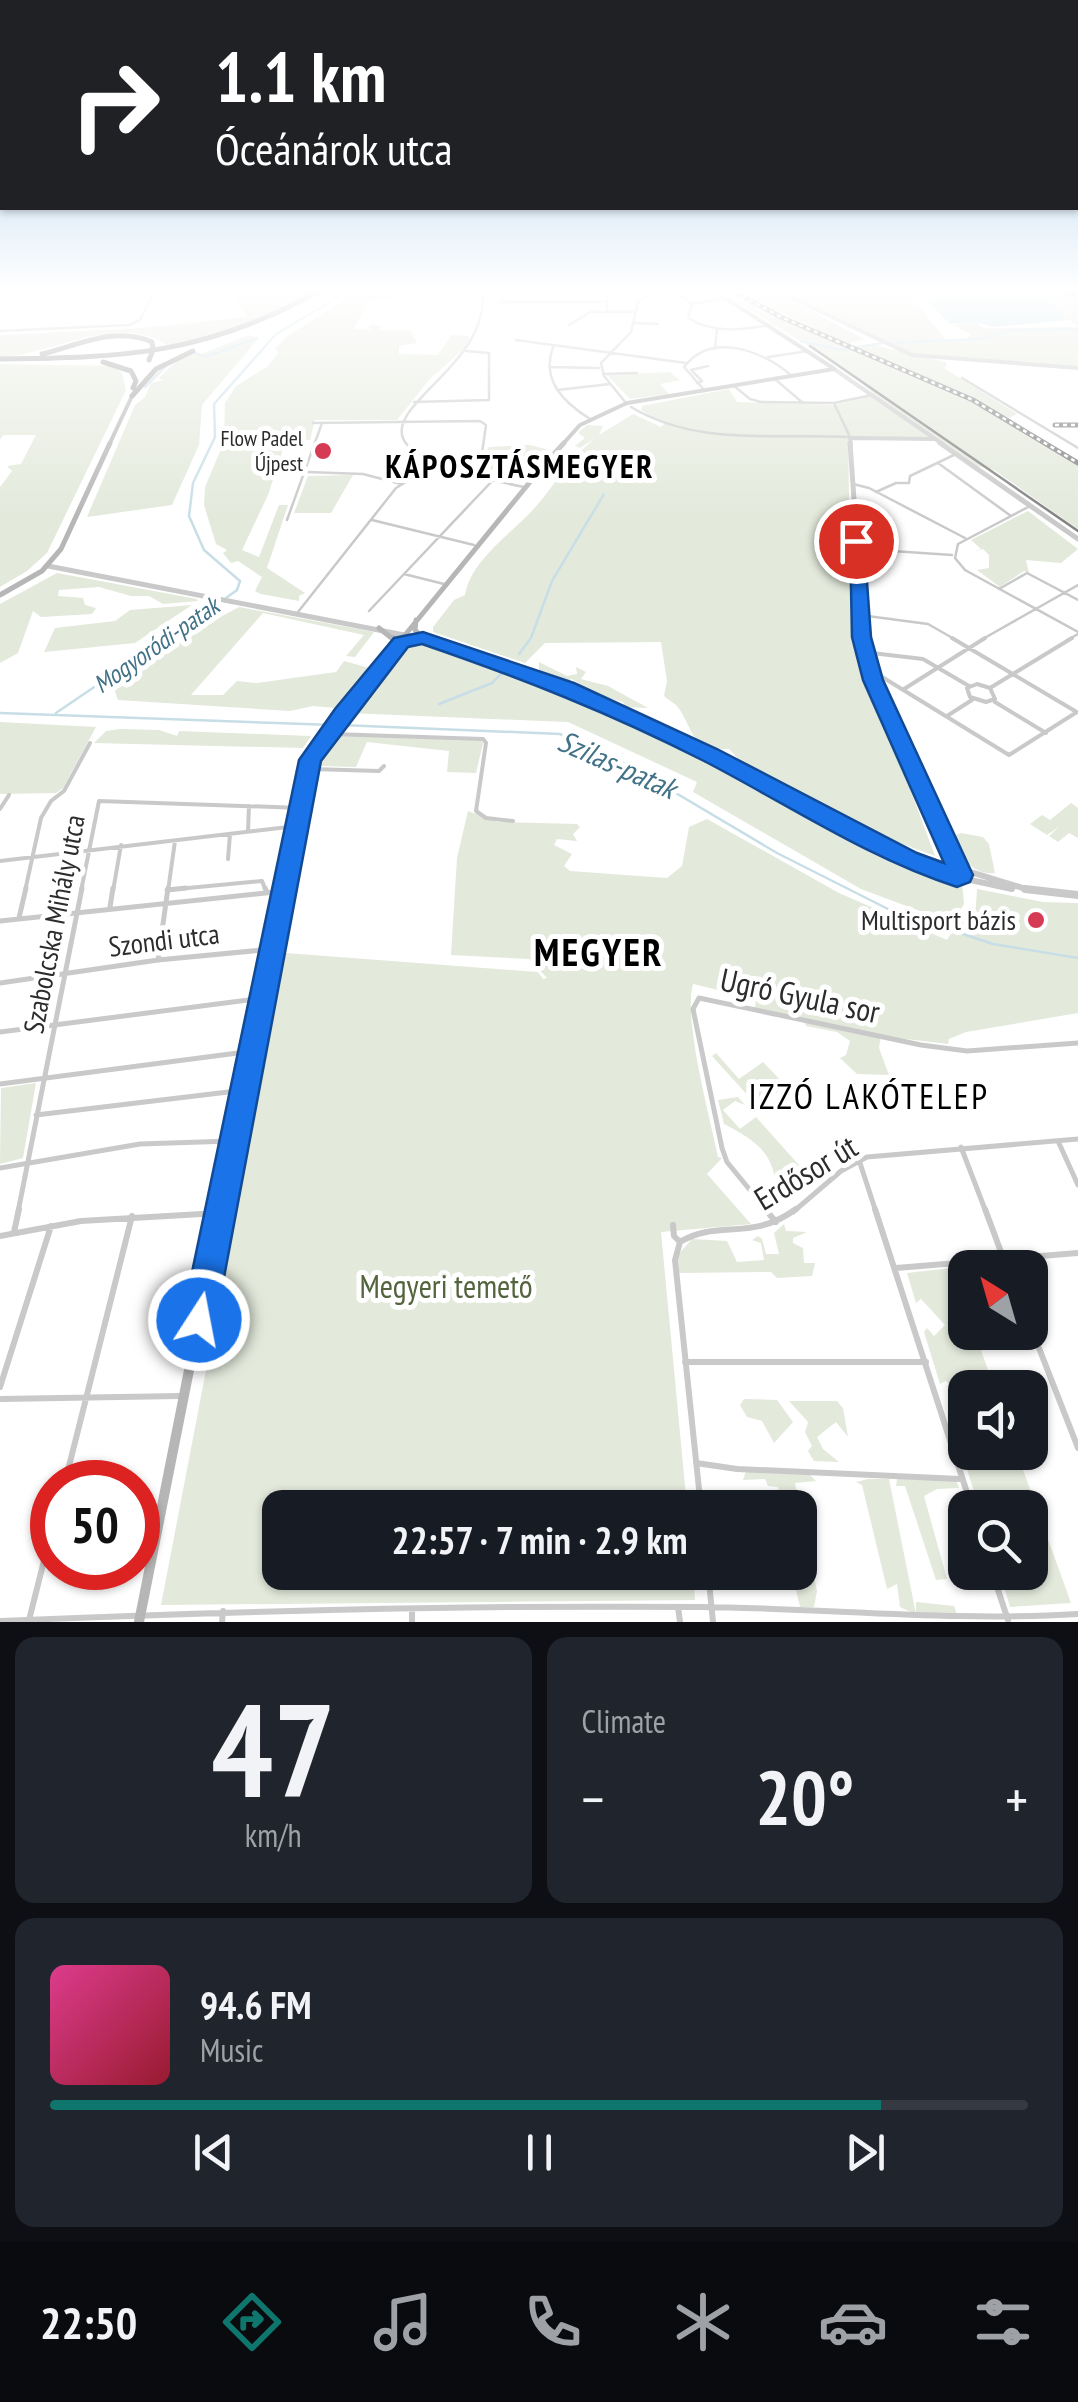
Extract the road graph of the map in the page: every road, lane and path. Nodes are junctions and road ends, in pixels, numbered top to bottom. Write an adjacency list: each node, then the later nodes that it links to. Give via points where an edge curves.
1 (127, 368): 26 (highway, via 136,380)
2 (145, 368): 26 (highway, bridge)
3 (160, 368): 26 (highway)
4 (449, 368): 27 (street)
5 (488, 368): 27 (street, via 489,400)
6 (549, 368): 23 (street)
7 (593, 368): 8 (street)
8 (601, 368): 16 (street)
9 (700, 368): 13 (street)
10 (782, 368): 18 (street)
11 (825, 368): 14 (main road)
12 (834, 369): 14 (main road); 17 (street)
13 (688, 370): 24 (street)
14 (818, 372): 17 (main road); 18 (main road)
15 (637, 373): 16 (street)
16 (602, 374): 21 (street)
17 (840, 374): 25 (street)
18 (792, 376): 20 (main road)
19 (962, 378): 37 (street)
20 (775, 379): 22 (main road); 28 (street)
21 (610, 384): 23 (street); 30 (street)
22 (734, 386): 24 (main road); 28 (street, via 756,401)
23 (557, 390): 31 (street)
24 (705, 391): 30 (main road)
25 (872, 395): 29 (street); 36 (street)
26 (132, 396): 59 (main road)
27 (414, 402): 32 (street)
28 (803, 402): 29 (street)
29 (834, 403): 35 (street)
30 (630, 404): 31 (main road); 35 (street, via 662,425 704,433)
31 (590, 419): 47 (main road)
32 (400, 422): 34 (street); 40 (street, via 407,447); 42 (street, via 486,425 482,453)
33 (313, 423): 34 (street)
34 (322, 423): 41 (street)
35 (850, 438): 36 (street); 46 (street)
36 (934, 439): 38 (street)
37 (1078, 448)
38 (956, 454): 39 (street); 49 (street)
39 (937, 463): 48 (street, via 909,483); 50 (street)
40 (434, 466): 42 (street); 44 (street)
41 (305, 472): 44 (street, via 363,474); 51 (street)
42 (465, 474): 43 (street)
43 (492, 480): 45 (street); 53 (street)
44 (400, 484): 52 (street)
45 (513, 484): 47 (street)
46 (853, 484): 48 (street); 60 (street)
47 (521, 489): 56 (main road)
48 (876, 492): 54 (street)
49 (1030, 506): 50 (street); 55 (street)
50 (1011, 516): 54 (street)
51 (287, 520)
52 (372, 520): 53 (street); 74 (street)
53 (439, 537): 56 (street); 63 (street)
54 (967, 539): 58 (street)
55 (1078, 539)
56 (474, 546): 66 (main road)
57 (892, 551): 58 (street)
58 (954, 555): 68 (street, via 962,568)
59 (54, 559): 61 (main road); 62 (street)
60 (856, 564): 65 (street); 65 (street, via 877,572)
61 (48, 566): 62 (street); 64 (main road)
62 (71, 570): 64 (street); 74 (street)
63 (404, 574): 66 (street); 73 (street)
64 (32, 578): 70 (main road)
65 (858, 578): 75 (street)
66 (444, 584): 76 (main road)
67 (1078, 585): 69 (street)
68 (999, 589): 69 (street, via 1026,574); 72 (street)
69 (1064, 593): 71 (street); 72 (street)
70 (0, 595)
71 (1078, 600)
72 (1036, 609): 79 (street); 82 (street)
73 (369, 611)
74 (298, 612): 77 (street)
75 (860, 616): 82 (street, via 923,621); 85 (street)
76 (416, 619): 78 (main road); 80 (main road)
77 (379, 628): 78 (street); 81 (main road, via 393,636)
78 (406, 633): 80 (street); 81 (main road)
79 (1078, 633): 86 (street)
80 (423, 638): 81 (main road); 111 (street, via 596,700)
81 (394, 648): 94 (main road)
82 (971, 648): 84 (street); 86 (street)
83 (872, 654): 84 (street, via 923,658)
84 (938, 667): 87 (street); 89 (street)
85 (871, 672): 89 (street); 113 (street)
86 (1014, 674): 88 (street); 92 (street)
87 (970, 686): 88 (street); 90 (street, via 966,691)
88 (990, 688): 91 (street)
89 (904, 689): 93 (street)
90 (973, 699): 91 (street); 93 (street)
91 (993, 700): 95 (street)
92 (1078, 712): 95 (street)
93 (947, 716): 95 (street, via 1010,755)
94 (328, 732): 99 (main road); 105 (street, via 483,739 476,809 486,818)
95 (1046, 734)
96 (90, 743): 114 (street, via 41,818)
97 (363, 766): 100 (street)
98 (384, 766): 100 (street)
99 (308, 768): 100 (street); 103 (main road)
100 (357, 770)
101 (9, 796): 104 (street)
102 (249, 806): 103 (street); 107 (street); 112 (street, Szabolcska Mihály utca, via 101,799)
103 (301, 808): 106 (main road)
104 (0, 809)
105 (513, 822)
106 (298, 826): 107 (street); 123 (main road)
107 (248, 831): 108 (street)
108 (230, 833): 109 (street); 115 (street)
109 (175, 839): 110 (street); 121 (street)
110 (121, 845): 112 (street); 126 (street)
111 (886, 846): 117 (street); 118 (street)
112 (89, 849): 114 (street); 127 (street, Szabolcska Mihály utca)
113 (953, 855): 117 (street); 118 (street); 119 (street)
114 (32, 856): 116 (street); 128 (street)
115 (228, 859)
116 (0, 860)
117 (937, 865): 118 (street)
118 (961, 876): 119 (street); 120 (street)
119 (982, 877): 120 (street)
120 (1026, 889): 124 (street)
121 (167, 890): 122 (street, via 262,882); 125 (street)
122 (267, 892): 123 (street); 125 (street)
123 (284, 892): 130 (main road)
124 (1078, 895)
125 (166, 901): 126 (street); 131 (street)
126 (110, 907): 127 (street)
127 (77, 911): 128 (street); 132 (street, Szabolcska Mihály utca)
128 (19, 918): 129 (street)
129 (0, 921)
130 (273, 949): 131 (street, Szondi utca); 134 (main road)
131 (158, 960): 132 (street, Szondi utca)
132 (64, 973): 133 (street, Szondi utca); 135 (street, Szabolcska Mihály utca)
133 (0, 983)
134 (264, 998): 135 (street); 138 (main road)
135 (54, 1024): 136 (street); 139 (street, Szabolcska Mihály utca)
136 (0, 1032)
137 (1078, 1043): 153 (street, Ugró Gyula sor, via 950,1049 699,998 693,1009 722,1148)
138 (253, 1051): 139 (street); 141 (main road)
139 (44, 1078): 140 (street); 142 (street, Szabolcska Mihály utca)
140 (0, 1084)
141 (246, 1090): 142 (street); 144 (main road)
142 (36, 1116): 148 (street, Szabolcska Mihály utca)
143 (1078, 1139): 145 (street, Erdősor út)
144 (236, 1141): 148 (street, via 140,1144); 151 (main road)
145 (1058, 1141): 146 (street, Erdősor út); 150 (street)
146 (961, 1147): 147 (street, Erdősor út); 159 (street)
147 (859, 1160): 153 (street, Erdősor út); 163 (street)
148 (27, 1162): 149 (street); 156 (street)
149 (0, 1168)
150 (1078, 1185)
151 (220, 1213): 152 (street); 168 (main road)
152 (132, 1216): 154 (street); 169 (street)
153 (776, 1222): 158 (street, Erdősor út)
154 (51, 1226): 156 (street); 167 (street)
155 (673, 1226): 158 (street)
156 (14, 1232): 157 (street)
157 (0, 1236)
158 (680, 1242): 165 (street, via 675,1260)
159 (1001, 1250)
160 (1078, 1253): 161 (street)
161 (1048, 1255)
162 (948, 1264): 163 (street)
163 (896, 1268): 166 (street)
164 (1040, 1350): 171 (street)
165 (684, 1362): 166 (street); 173 (street)
166 (926, 1362): 174 (street)
167 (0, 1388)
168 (183, 1396): 169 (street); 185 (main road)
169 (86, 1398): 170 (street); 172 (street)
170 (0, 1399)
171 (1078, 1448)
172 (70, 1460)
173 (696, 1463): 174 (street); 175 (street)
174 (962, 1479): 176 (street)
175 (699, 1490)
176 (966, 1490)
177 (37, 1590): 186 (street)
178 (710, 1590): 181 (street)
179 (998, 1590): 188 (street)
180 (678, 1607): 181 (street); 183 (street); 191 (street)
181 (712, 1607): 188 (street); 192 (street)
182 (224, 1611): 183 (street); 185 (street); 189 (street)
183 (412, 1611): 190 (street)
184 (1078, 1614): 188 (street)
185 (139, 1618): 186 (street)
186 (29, 1620): 187 (street)
187 (0, 1621)
188 (1008, 1621)
189 (222, 1622)
190 (412, 1622)
191 (680, 1622)
192 (713, 1622)

